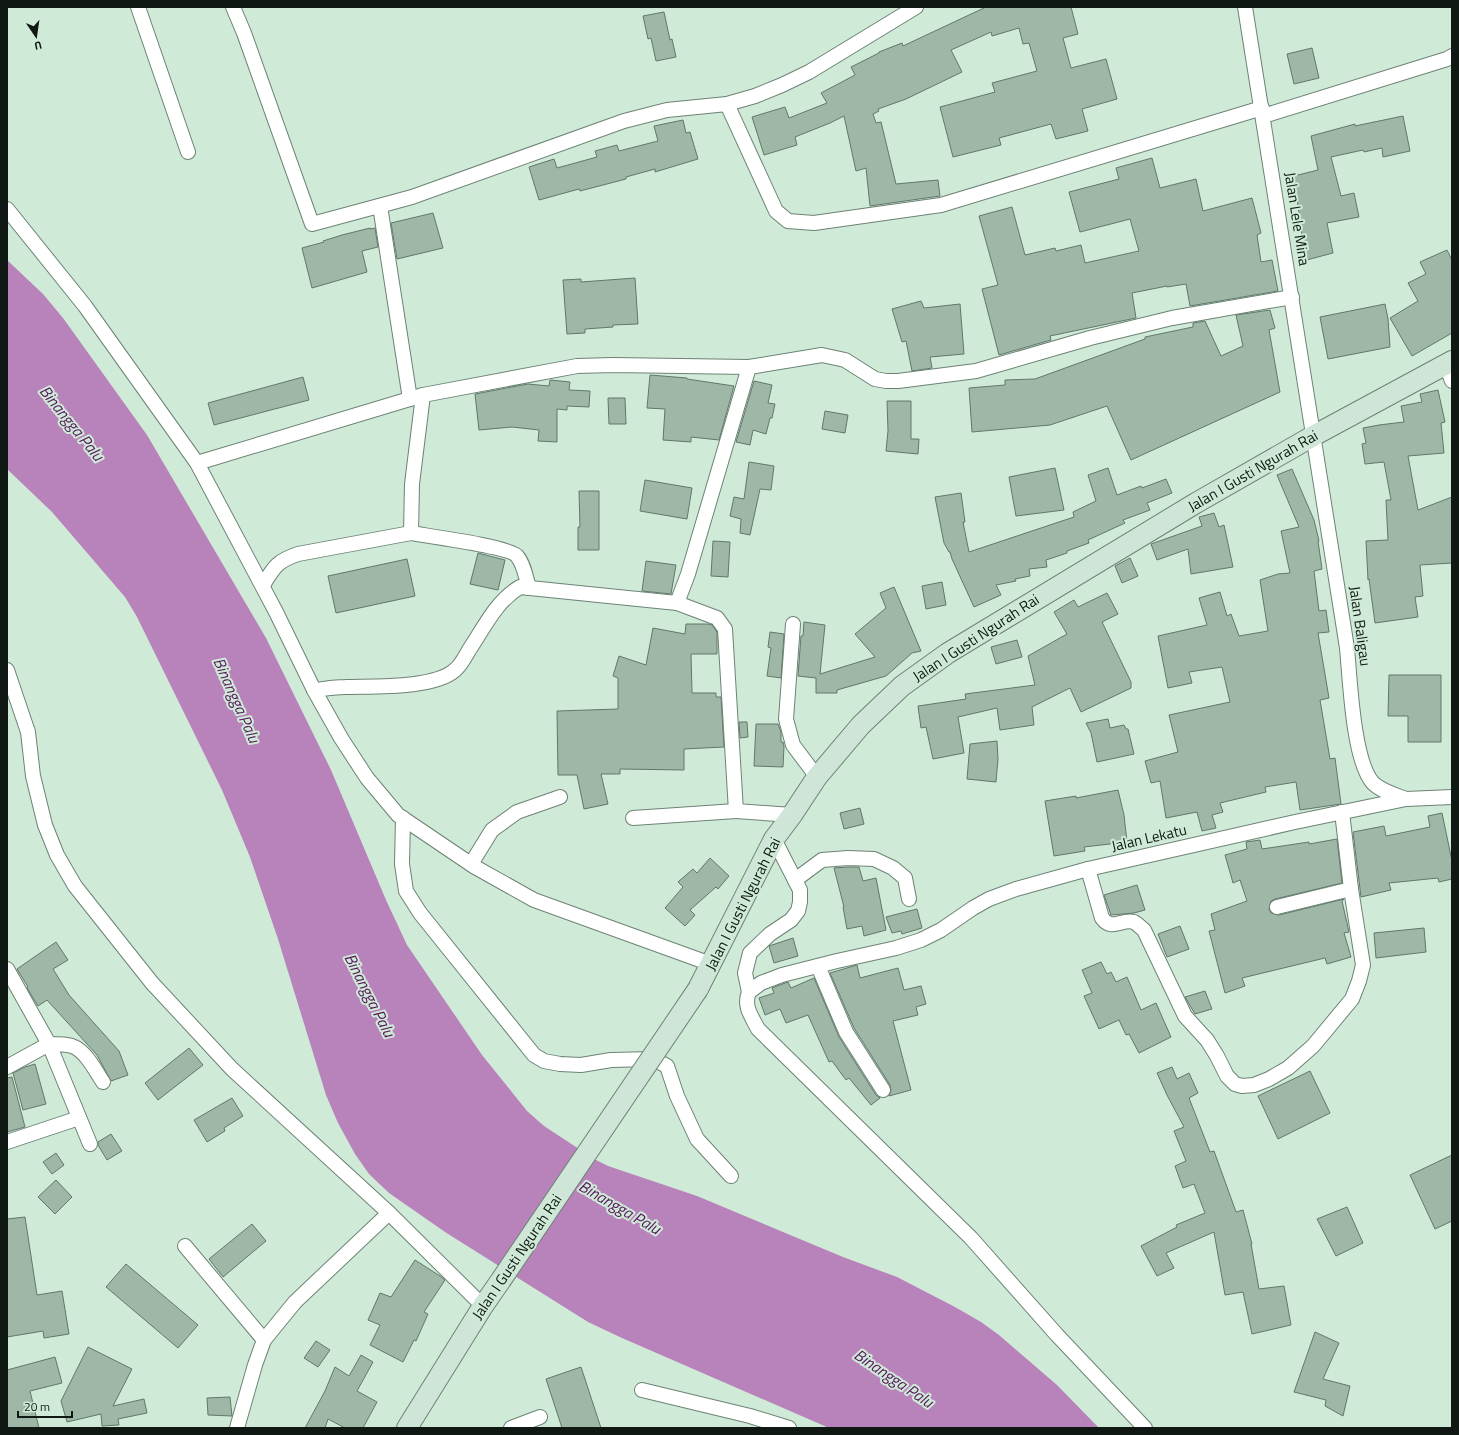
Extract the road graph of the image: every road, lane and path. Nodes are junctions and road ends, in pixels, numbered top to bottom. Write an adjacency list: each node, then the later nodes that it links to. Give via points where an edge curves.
1 (138, 7): 8 (street)
2 (233, 7): 9 (street, via 312,224)
3 (916, 7): 6 (street, via 809,72 755,96)
4 (1245, 7): 7 (street, Jalan Lele Mina)
5 (1450, 61): 7 (street)
6 (727, 104): 7 (street, via 776,211 788,221 814,223 941,205); 9 (street, via 667,110 624,121 412,197)
7 (1263, 112): 11 (street, Jalan Lele Mina)
8 (188, 152)
9 (380, 206): 14 (street)
10 (7, 209): 16 (street, via 85,306)
11 (1292, 297): 12 (street, via 1172,318 1090,338 996,366 953,374 886,381 875,379 846,360 822,355); 15 (street, Jalan Lele Mina)
12 (749, 367): 14 (street, via 577,366); 20 (street, via 688,574)
13 (1450, 369): 15 (main road, Jalan I Gusti Ngurah Rai)
14 (416, 397): 16 (street); 17 (street)
15 (1313, 436): 24 (main road, Jalan I Gusti Ngurah Rai, via 948,652 902,686 861,725); 27 (street, Jalan Baligau, via 1347,648 1360,755 1373,783 1384,791)
16 (197, 463): 18 (street)
17 (411, 534): 18 (street, via 298,554 284,559); 19 (street, via 513,552 518,556)
18 (263, 585): 23 (street)
19 (529, 588): 20 (street); 23 (street, via 520,587 508,594 495,609 458,668 448,675 434,681)
20 (677, 603): 28 (street, via 717,618 725,629)
21 (793, 624): 24 (street, via 786,718 793,745)
22 (7, 670): 52 (street, via 28,732 33,776 45,824 57,855 75,886 152,983 232,1069)
23 (314, 690): 31 (street, via 355,761 376,790)
24 (817, 777): 30 (main road, Jalan I Gusti Ngurah Rai)
25 (560, 797): 34 (street, via 517,812 492,830)
26 (1452, 799): 27 (street, Jalan Lekatu)
27 (1406, 800): 29 (street, Jalan Lekatu)
28 (736, 811): 30 (street); 32 (street)
29 (1342, 812): 35 (street, Jalan Lekatu); 37 (street)
30 (792, 815): 33 (main road, Jalan I Gusti Ngurah Rai)
31 (403, 818): 34 (street); 51 (street, via 402,864 406,891 420,913 534,1055 544,1061 560,1064 580,1065 611,1060 653,1058 667,1066 677,1096 697,1139)
32 (633, 818)
33 (774, 839): 36 (street); 40 (main road, Jalan I Gusti Ngurah Rai)
34 (471, 864): 40 (street, via 534,900)
35 (1088, 869): 37 (street, via 1102,918 1108,924 1133,922 1144,930 1185,1016 1207,1040 1227,1076 1235,1084 1242,1086 1269,1079 1288,1068 1313,1046 1352,999 1363,965); 41 (street, Jalan Lekatu, via 989,899 921,940)
36 (795, 880): 38 (street, via 822,860 874,859 893,868 905,878); 43 (street, via 800,890 798,911 791,920 770,934 750,953 745,973)
37 (1351, 890): 39 (street)
38 (909, 899)
39 (1277, 907)
40 (712, 964): 54 (main road, Jalan I Gusti Ngurah Rai, bridge, via 698,989)
41 (818, 966): 43 (street, Jalan Lekatu, via 767,980); 47 (street, via 846,1032)
42 (7, 969): 44 (street)
43 (749, 992): 62 (street, via 746,1004 758,1029 971,1238 1057,1335)
44 (50, 1044): 45 (street); 46 (street, via 73,1047 80,1051); 48 (street)
45 (7, 1067)
46 (103, 1082)
47 (883, 1090)
48 (79, 1118): 49 (street); 50 (street)
49 (7, 1142)
50 (90, 1144)
51 (732, 1176)
52 (389, 1213): 54 (street); 55 (street, via 295,1302)
53 (185, 1246): 55 (street)
54 (483, 1306): 59 (main road, Jalan I Gusti Ngurah Rai)
55 (264, 1340): 58 (street)
56 (642, 1390): 61 (street)
57 (540, 1416): 60 (street)
58 (237, 1428)
59 (407, 1428)
60 (511, 1428)
61 (789, 1428)
62 (1145, 1428)

